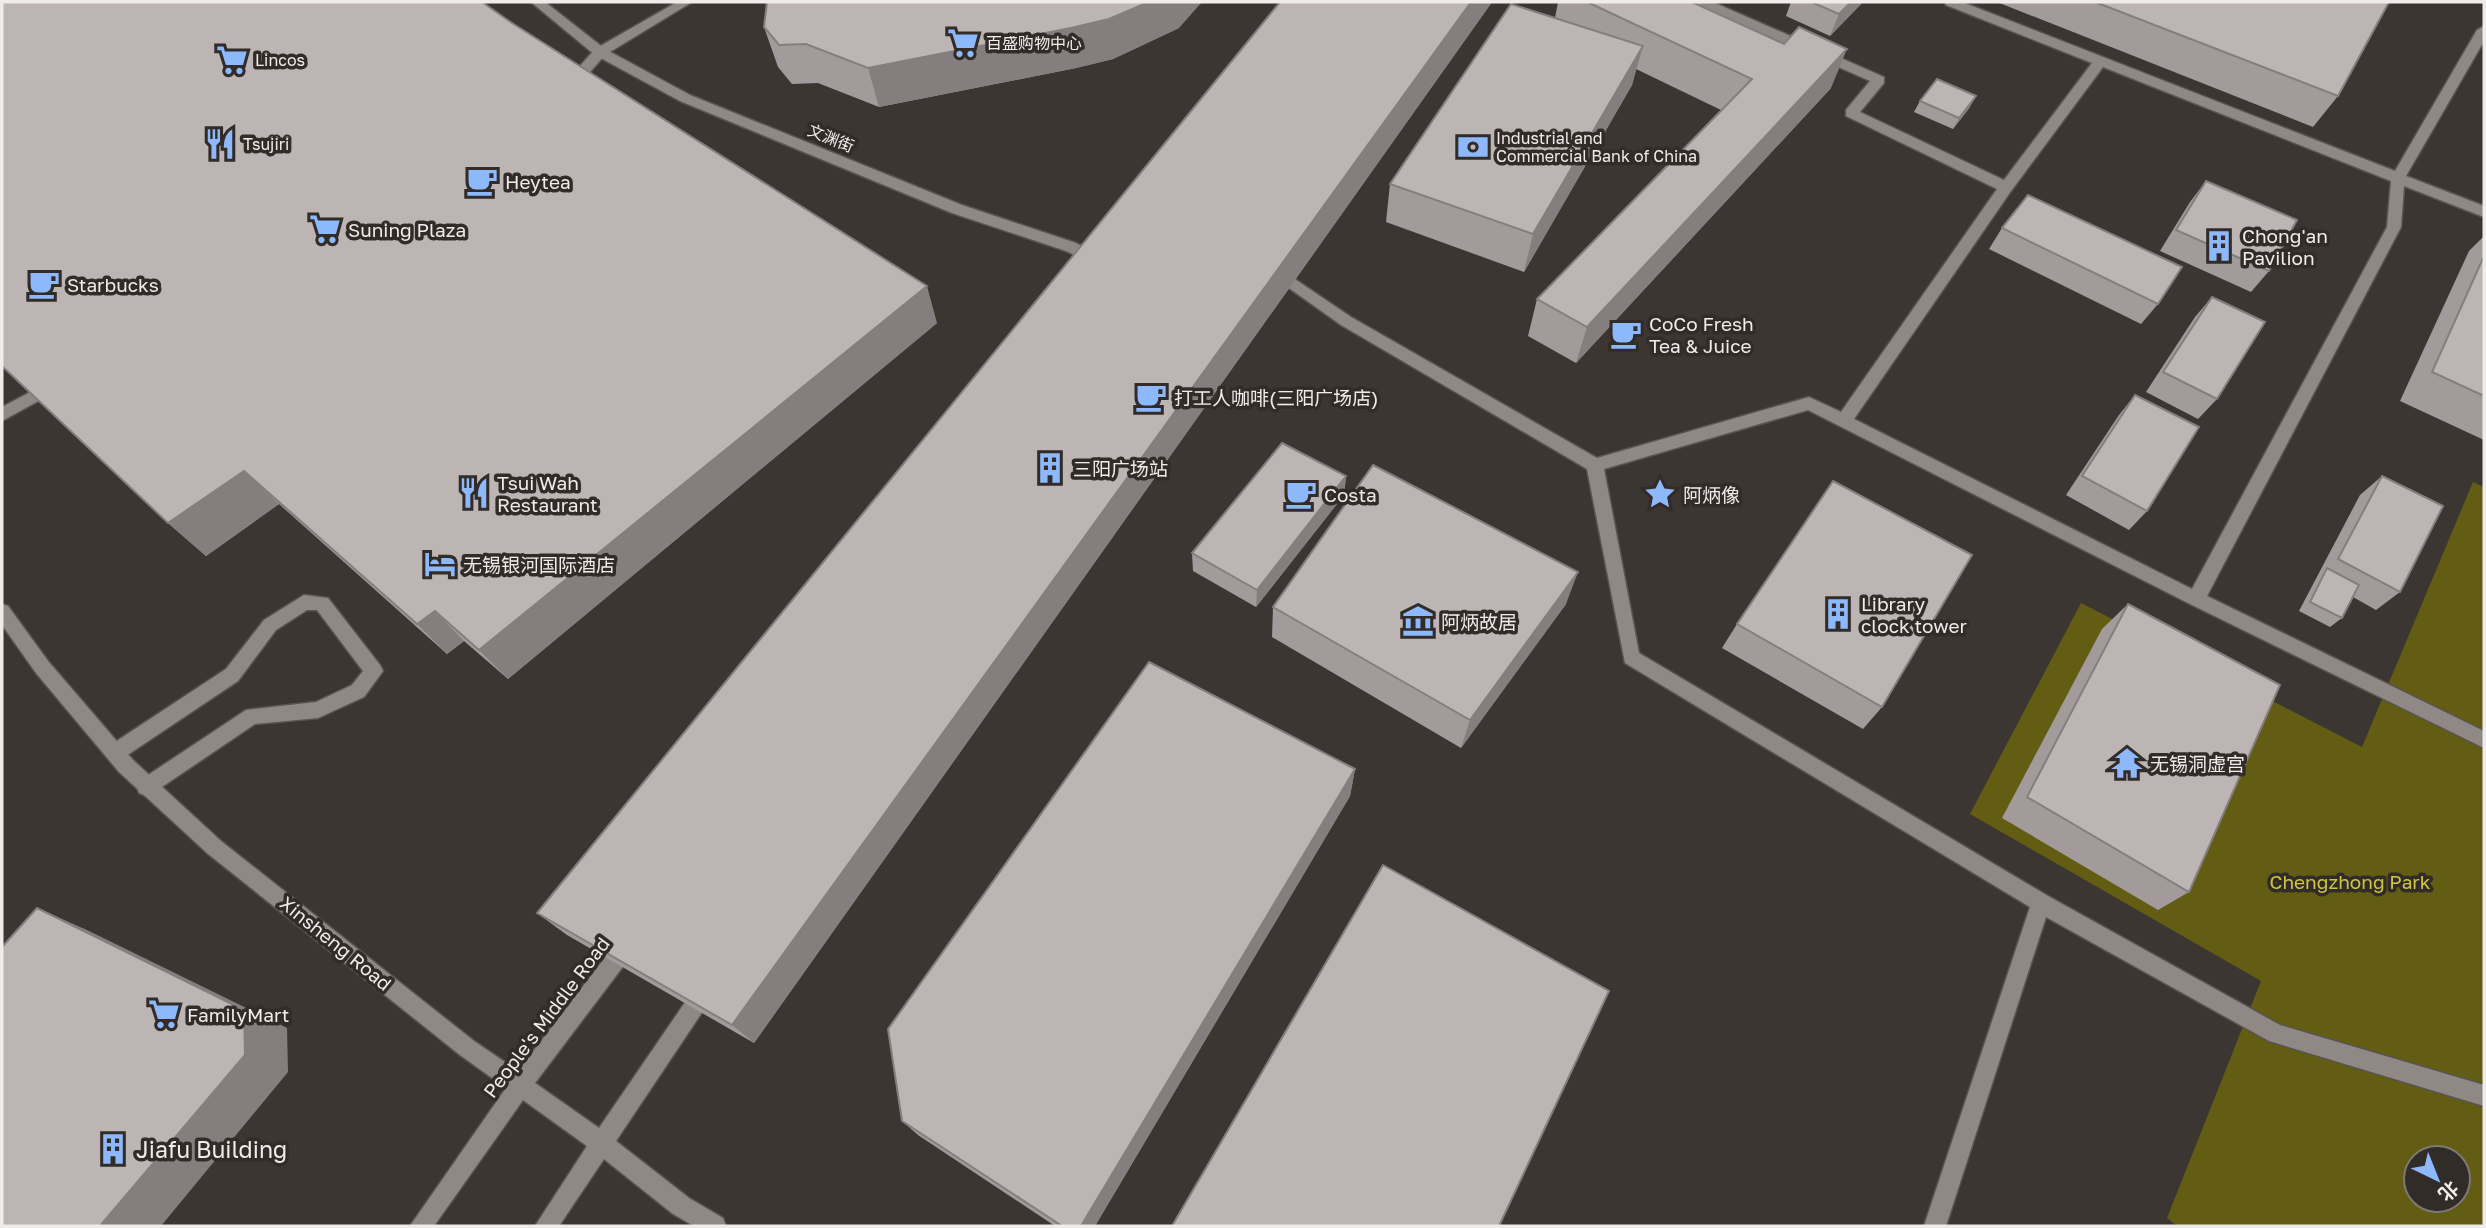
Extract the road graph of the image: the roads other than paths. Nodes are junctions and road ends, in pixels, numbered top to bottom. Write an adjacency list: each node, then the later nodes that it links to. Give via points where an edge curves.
1 (537, 2): 6 (street, 文渊街)
2 (686, 2): 6 (street)
3 (1703, 2): 10 (street, via 1878,80 1851,113)
4 (1951, 2): 7 (street)
5 (2484, 30): 9 (street)
6 (600, 52): 8 (street); 12 (street, 文渊街, via 685,98 957,209)
7 (2100, 62): 9 (street); 10 (street)
8 (570, 86)
9 (2398, 178): 11 (street); 18 (street, via 2394,228)
10 (2006, 187): 16 (street)
11 (2484, 212)
12 (1105, 263)
13 (1261, 263): 17 (street, via 1346,321)
14 (36, 396): 15 (street)
15 (2, 415)
16 (1844, 421): 17 (street, via 1810,403); 18 (street)
17 (1595, 465): 23 (street, via 1631,657)
18 (2196, 599): 20 (street)
19 (2, 611): 21 (street, Xinsheng Road, via 42,667)
20 (2484, 740)
21 (116, 752): 22 (street, Xinsheng Road); 22 (street, via 232,675 270,625 304,602 322,603 374,671 358,691 318,710 252,716)
22 (146, 787): 26 (street, Xinsheng Road, via 431,1020)
23 (2041, 903): 27 (street, via 2276,1034); 32 (street)
24 (636, 933): 26 (street, People's Middle Road)
25 (716, 976): 28 (street)
26 (521, 1085): 28 (street, Xinsheng Road); 29 (street, People's Middle Road)
27 (2484, 1096)
28 (603, 1144): 30 (street); 31 (street, Xinsheng Road, via 681,1206)
29 (421, 1226)
30 (546, 1226)
31 (715, 1226)
32 (1935, 1226)

